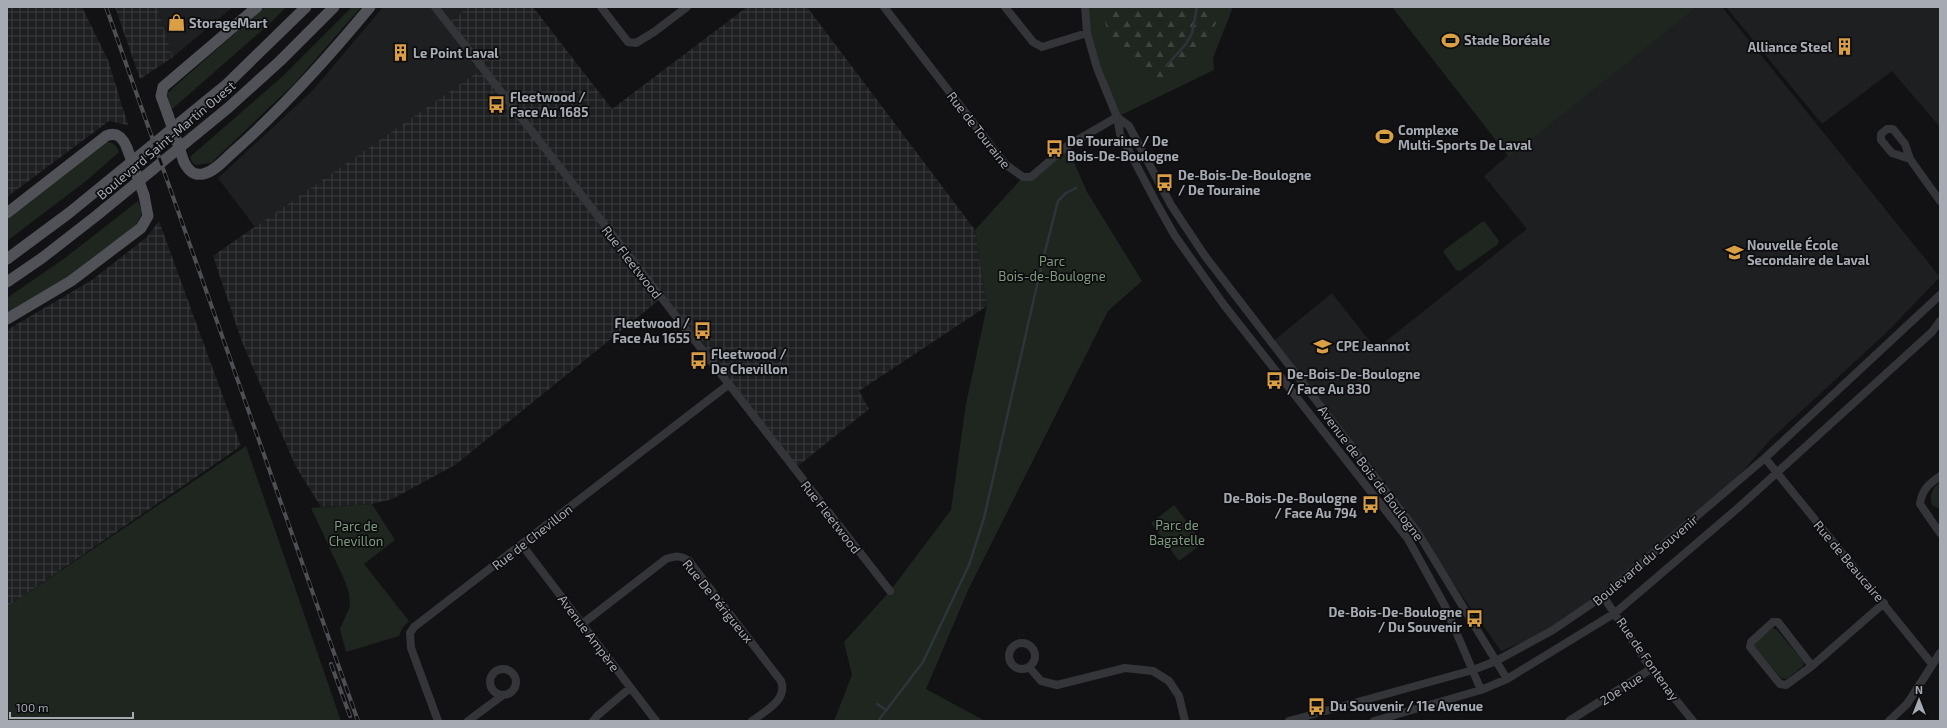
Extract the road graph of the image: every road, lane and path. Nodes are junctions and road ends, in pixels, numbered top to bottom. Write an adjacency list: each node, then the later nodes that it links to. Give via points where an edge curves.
1 (257, 7): 4 (main road, bridge, via 163,87 161,96 184,162 190,171 197,174 206,174 258,131 296,93)
2 (306, 7): 16 (main road, Boulevard Saint-Martin Ouest, via 227,84 69,213)
3 (334, 7): 17 (main road, Boulevard Saint-Martin Ouest, via 228,108 92,219)
4 (370, 7)
5 (435, 7): 21 (street, Rue Fleetwood)
6 (601, 7): 7 (street, via 628,42 636,43)
7 (687, 7)
8 (884, 7): 12 (street, Rue de Touraine, via 1005,164 1023,178 1032,178 1067,146)
9 (1005, 7): 11 (street, via 1033,42 1042,47)
10 (1085, 7): 11 (street, Avenue de Bois de Boulogne)
11 (1087, 33): 12 (street, Avenue de Bois de Boulogne, via 1097,68)
12 (1117, 117): 34 (street, Avenue de Bois de Boulogne, via 1129,126 1171,205 1205,256 1418,533); 39 (street, Avenue de Bois de Boulogne, via 1120,134 1175,236 1224,305 1408,539 1445,606)
13 (1910, 160): 14 (street)
14 (1940, 201)
15 (7, 213): 19 (main road, bridge, via 110,134 118,135 124,140 144,196 148,216 141,228 80,275)
16 (7, 259)
17 (7, 282)
18 (1940, 295): 22 (street, Boulevard du Souvenir)
19 (7, 319)
20 (1940, 321): 23 (street, Boulevard du Souvenir, via 1932,332)
21 (728, 385): 27 (street, Rue de Chevillon); 28 (street, Rue Fleetwood)
22 (1765, 458): 23 (street, Rue de Beaucaire); 29 (street, Boulevard du Souvenir)
23 (1777, 473): 30 (street, Rue de Beaucaire); 31 (street, Boulevard du Souvenir)
24 (1940, 476): 25 (street, via 1925,487 1920,504)
25 (1937, 523): 26 (street)
26 (1940, 533)
27 (522, 545): 32 (street, Avenue Ampère); 45 (street, Rue de Chevillon, via 414,627 410,633 411,648)
28 (890, 591)
29 (1603, 596): 31 (street, Rue de Fontenay); 34 (street, Boulevard du Souvenir, via 1553,630)
30 (1884, 603): 35 (street, Rue de Beaucaire); 36 (street)
31 (1615, 613): 38 (street, Rue de Fontenay); 40 (street, Boulevard du Souvenir)
32 (582, 624): 41 (street, Avenue Ampère); 49 (street, Rue De Périgueux, via 666,559 684,557 781,681 783,687 780,699)
33 (1940, 653): 35 (street)
34 (1496, 661): 39 (street, Boulevard du Souvenir); 40 (street, Avenue de Bois de Boulogne)
35 (1932, 664): 55 (street, via 1907,704)
36 (1812, 666): 36 (street, via 1778,622 1773,622 1751,642 1750,647 1780,684 1786,685)
37 (1029, 667): 50 (street, via 1041,681 1057,685 1125,668 1153,671 1169,681 1179,696)
38 (1651, 669): 44 (street, 20e Rue); 54 (street, Rue de Fontenay)
39 (1473, 670): 42 (street, Avenue de Bois de Boulogne); 51 (street, Boulevard du Souvenir)
40 (1507, 680): 42 (street, Boulevard du Souvenir)
41 (630, 688): 47 (street); 48 (street, Avenue Ampère)
42 (1481, 690): 52 (street, Boulevard du Souvenir)
43 (503, 695): 46 (street)
44 (1581, 718): 53 (street, 20e Rue)
45 (438, 721)
46 (468, 721)
47 (593, 721)
48 (656, 721)
49 (752, 721)
50 (1185, 721)
51 (1289, 721)
52 (1374, 721)
53 (1569, 721)
54 (1693, 721)
55 (1888, 721)

